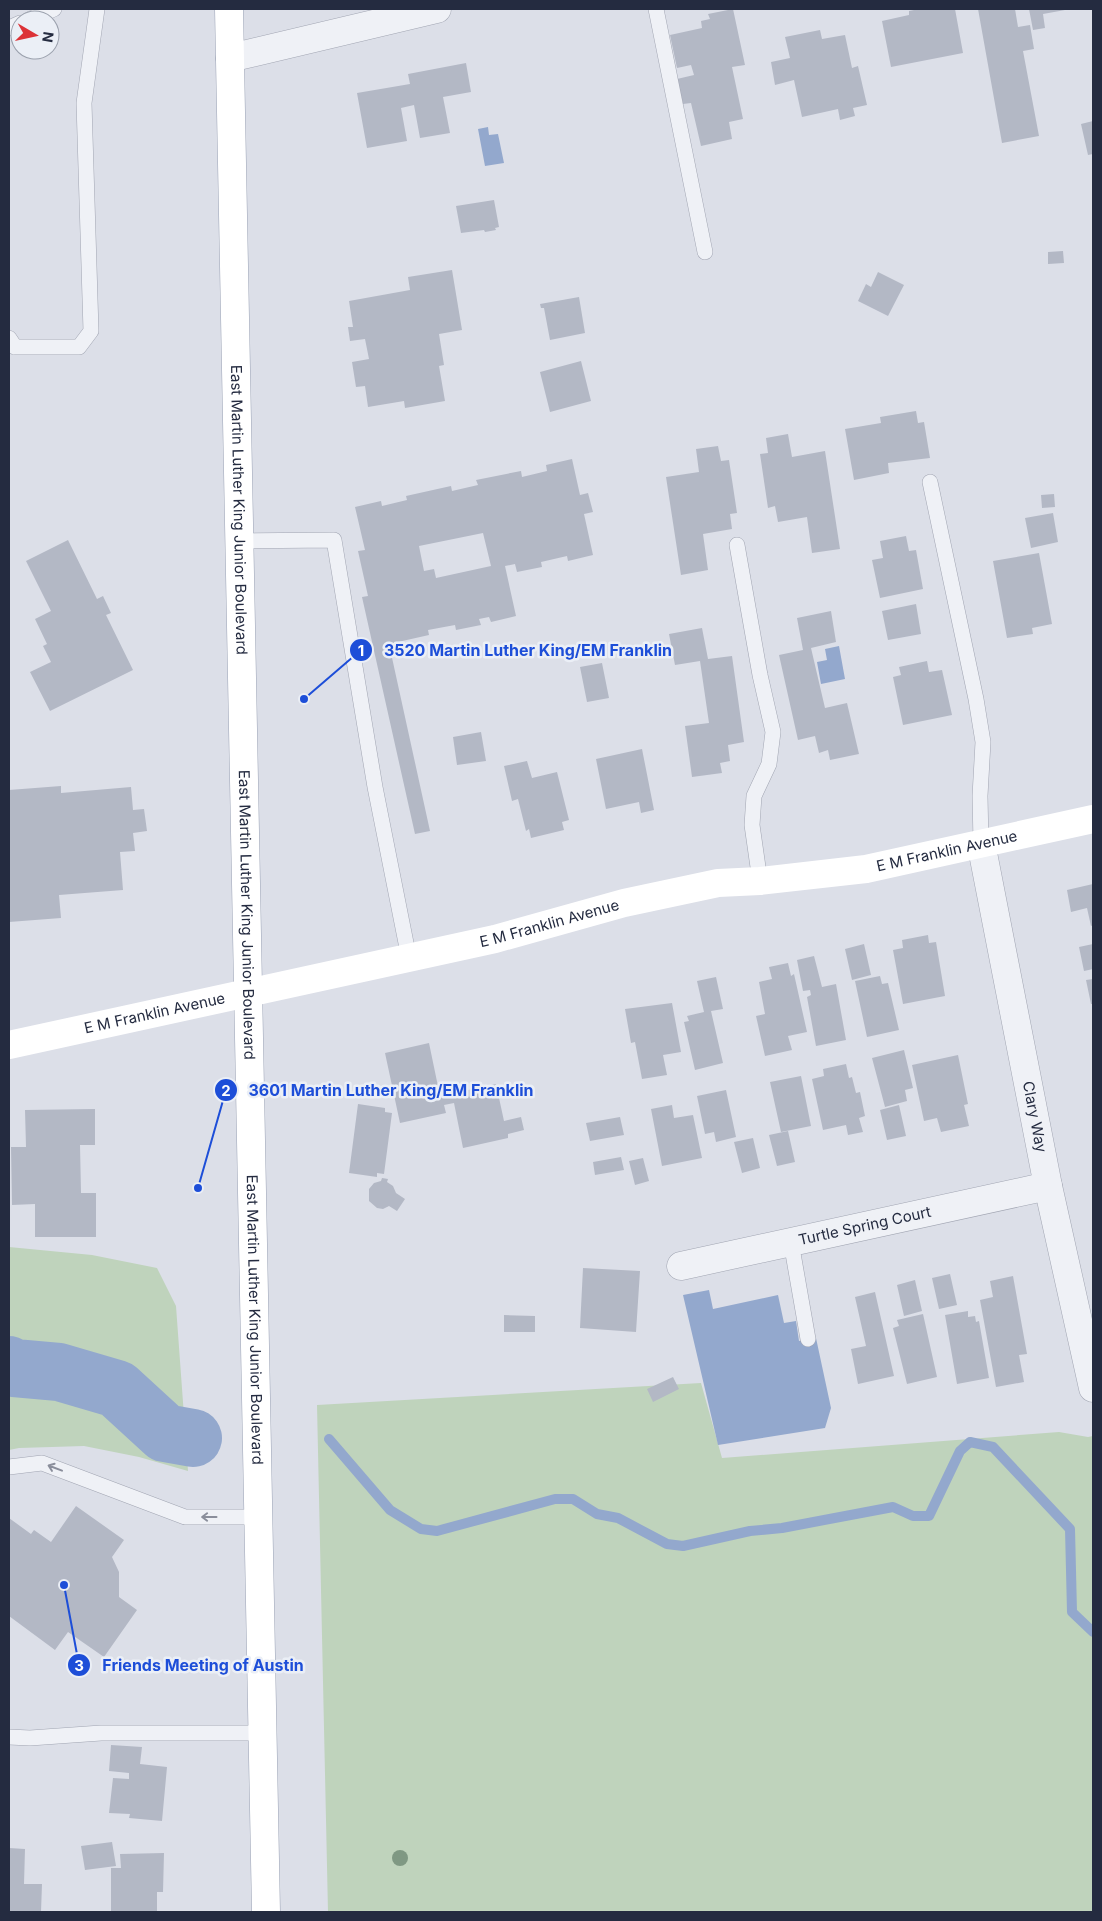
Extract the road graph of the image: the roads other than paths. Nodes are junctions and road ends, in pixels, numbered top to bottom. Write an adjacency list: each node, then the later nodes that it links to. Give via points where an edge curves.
1 (97, 9): 7 (lane, via 84,103 90,331 79,347 15,347)
2 (229, 9): 5 (main road, East Martin Luther King Junior Boulevard)
3 (437, 9): 5 (street)
4 (656, 9): 6 (lane)
5 (230, 58): 9 (main road, East Martin Luther King Junior Boulevard)
6 (705, 252)
7 (9, 338)
8 (930, 482): 12 (lane, via 983,742)
9 (239, 541): 14 (lane, via 334,540 374,787); 15 (main road, East Martin Luther King Junior Boulevard)
10 (737, 545): 13 (lane, via 773,732 769,764 754,796 752,825)
11 (1093, 819): 12 (main road, E M Franklin Avenue)
12 (981, 843): 13 (main road, E M Franklin Avenue, via 866,869); 17 (street, Clary Way)
13 (760, 881): 14 (main road, E M Franklin Avenue, via 718,883 624,903 495,939)
14 (409, 958): 15 (main road, E M Franklin Avenue)
15 (247, 992): 16 (main road, E M Franklin Avenue); 23 (main road, East Martin Luther King Junior Boulevard)
16 (9, 1045)
17 (1048, 1186): 18 (street, Turtle Spring Court); 21 (street, Clary Way)
18 (791, 1242): 19 (street, Turtle Spring Court); 20 (lane)
19 (681, 1266)
20 (808, 1339)
21 (1093, 1388)
22 (9, 1466): 23 (lane, one-way to 22, via 185,1517 42,1463)
23 (257, 1517): 24 (main road, East Martin Luther King Junior Boulevard)
24 (262, 1734): 25 (lane, via 101,1733); 26 (main road, East Martin Luther King Junior Boulevard)
25 (9, 1737)
26 (266, 1912)

